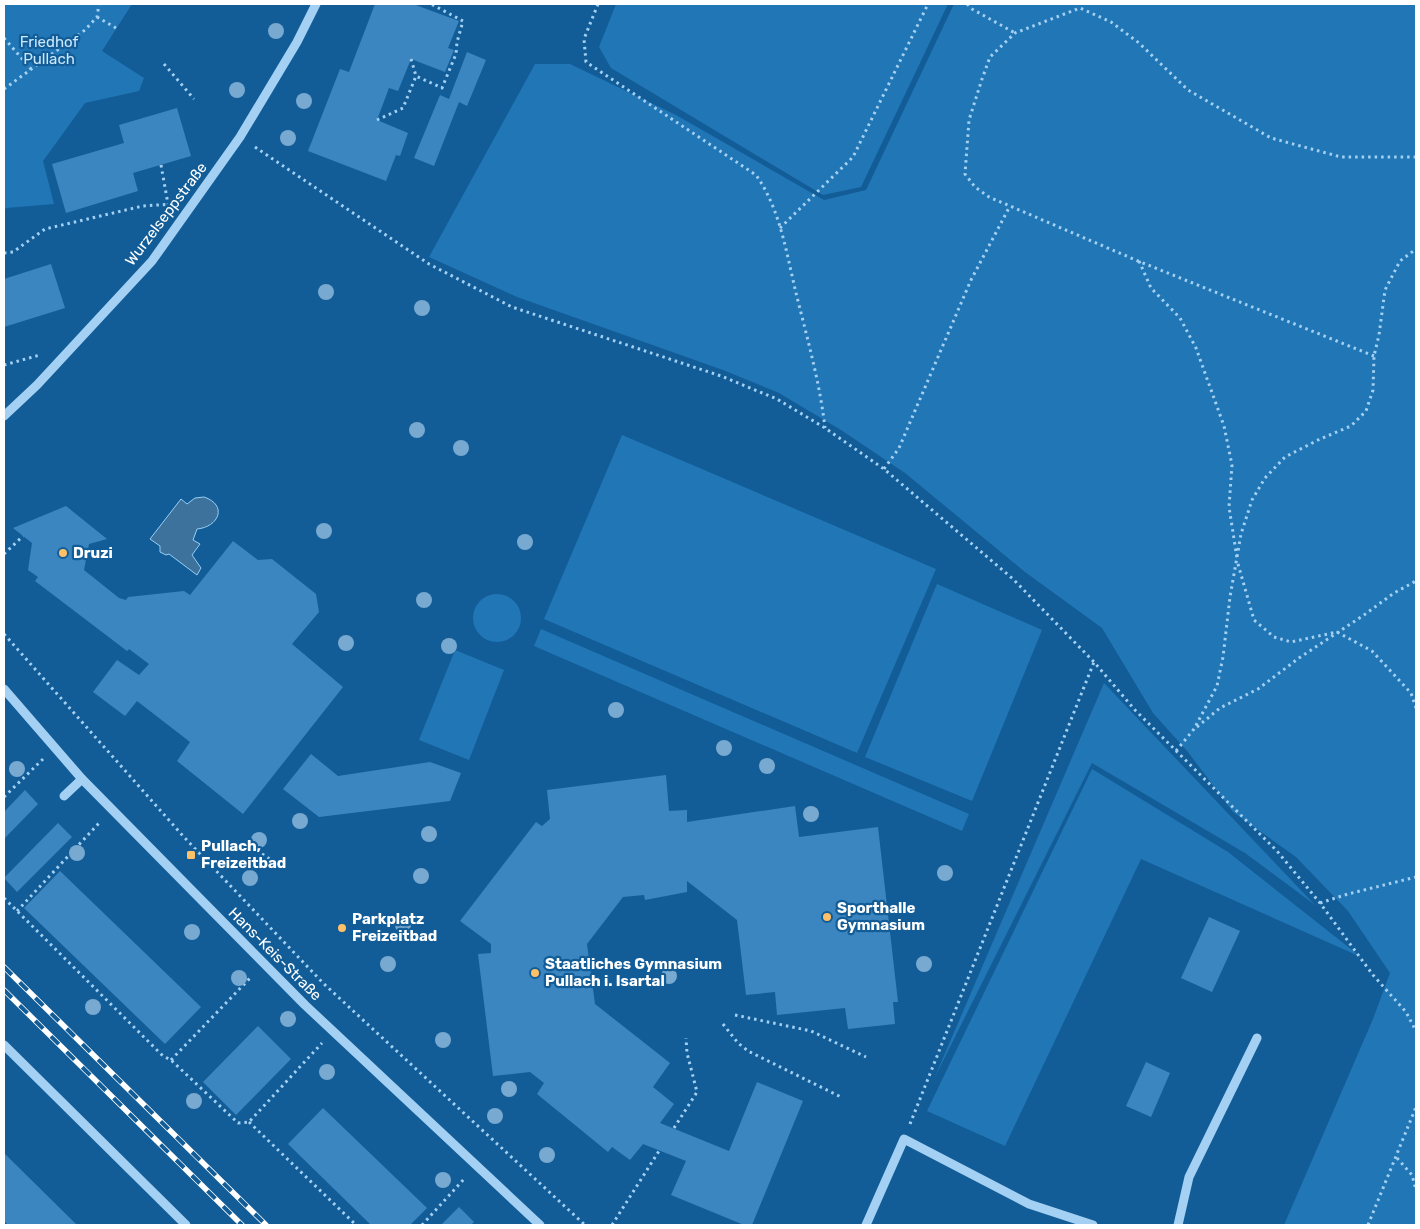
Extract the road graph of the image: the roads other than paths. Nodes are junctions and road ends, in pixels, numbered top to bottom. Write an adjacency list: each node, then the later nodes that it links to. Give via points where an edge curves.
1 (316, 4): 2 (street, Wurzelseppstraße, via 240,137 152,261)
2 (4, 416)
3 (4, 689): 4 (street, Hans-Keis-Straße)
4 (82, 779): 5 (street); 9 (street, Hans-Keis-Straße, via 333,1031)
5 (64, 796)
6 (1257, 1038): 12 (street, via 1189,1177)
7 (4, 1045): 8 (street)
8 (186, 1225)
9 (540, 1225)
10 (866, 1225): 11 (street, via 904,1139 1029,1204)
11 (1093, 1225)
12 (1178, 1225)

